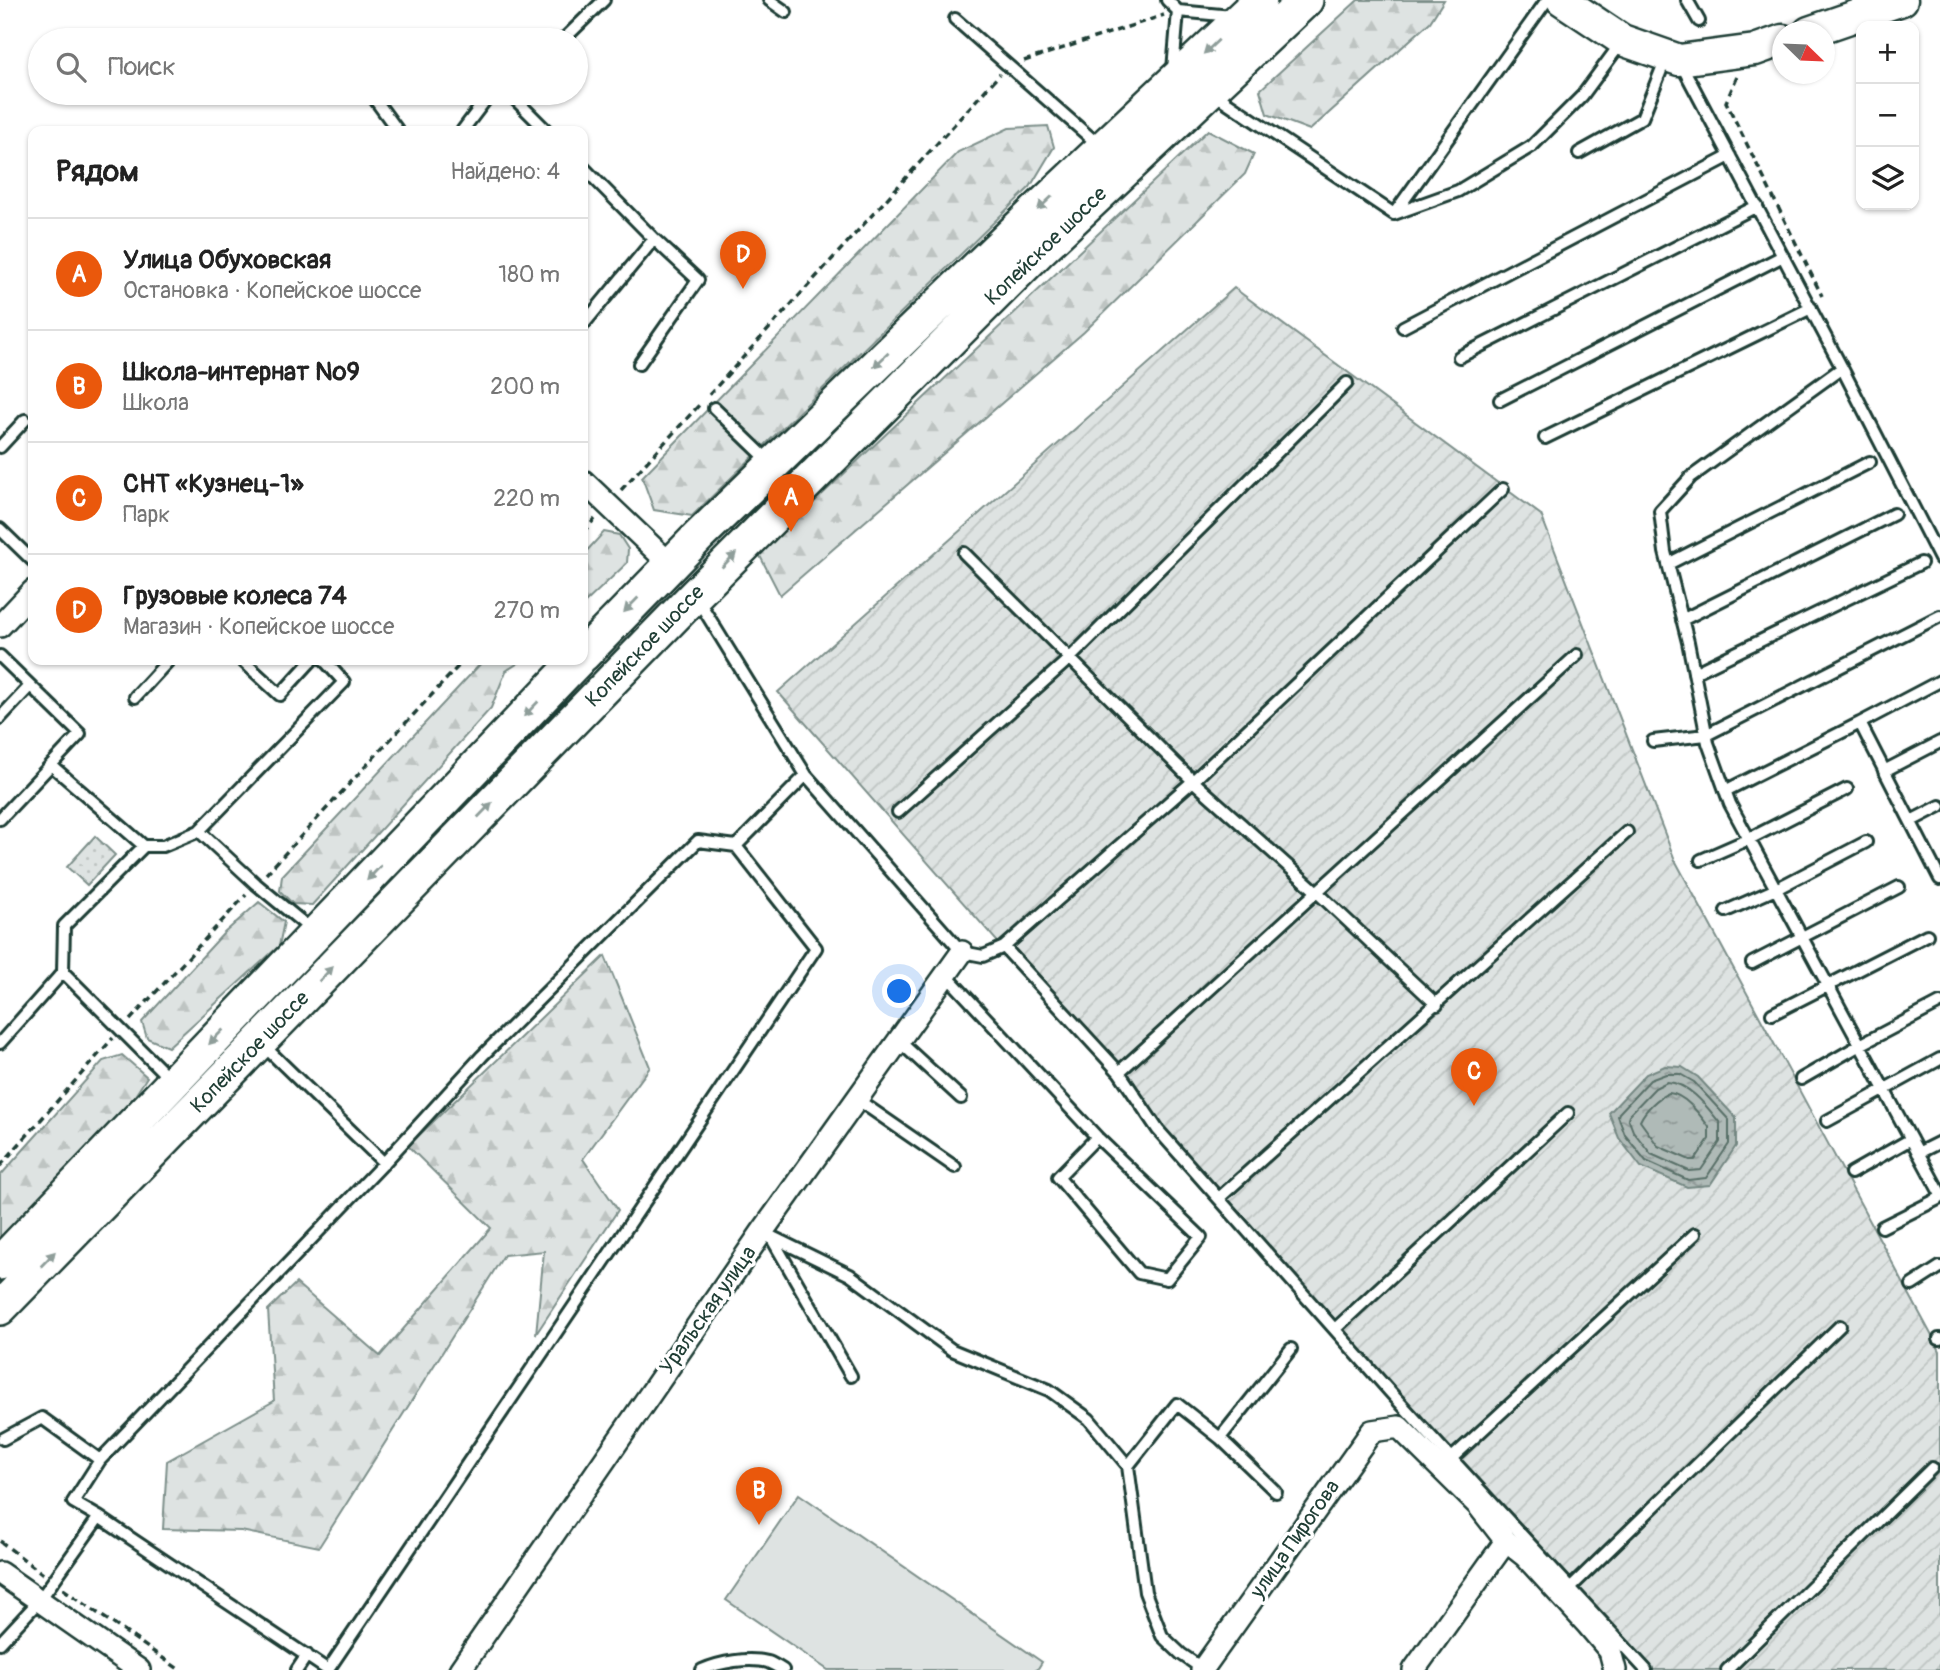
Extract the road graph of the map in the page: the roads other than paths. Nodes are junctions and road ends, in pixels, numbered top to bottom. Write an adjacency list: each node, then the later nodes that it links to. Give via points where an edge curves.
1 (604, 0): 15 (lane)
2 (769, 0): 11 (lane)
3 (1167, 0): 10 (lane)
4 (1306, 0): 20 (main road, Копейское шоссе)
5 (1547, 0): 32 (lane)
6 (1562, 0): 16 (street)
7 (1687, 0): 13 (lane)
8 (1902, 0): 14 (street)
9 (1251, 9): 10 (lane); 19 (main road, Копейское шоссе, one-way to 19)
10 (1178, 10): 19 (lane)
11 (786, 12)
12 (955, 19): 27 (lane)
13 (1699, 21)
14 (1835, 23)
15 (575, 28)
16 (1622, 40): 18 (street); 32 (lane, via 1582,96 1532,146 1458,191)
17 (1772, 43): 18 (street, via 1748,51)
18 (1673, 58): 28 (lane, via 1642,118); 29 (lane)
19 (1172, 83): 27 (main road, Копейское шоссе)
20 (1210, 90): 32 (lane); 60 (main road, Копейское шоссе, one-way to 20, via 1038,252)
21 (378, 105): 24 (lane)
22 (482, 105): 25 (lane)
23 (521, 105): 26 (lane)
24 (394, 126)
25 (466, 126)
26 (542, 126)
27 (1103, 149): 48 (main road, Копейское шоссе, one-way to 48)
28 (1579, 153)
29 (1730, 156): 31 (lane); 37 (lane)
30 (588, 172): 33 (lane)
31 (1757, 206): 34 (lane); 38 (lane)
32 (1394, 214)
33 (654, 239): 36 (lane); 39 (lane, via 698,280)
34 (1783, 256): 35 (lane); 42 (lane)
35 (1811, 308): 40 (lane); 45 (lane)
36 (588, 319)
37 (1404, 327)
38 (1459, 357)
39 (639, 364)
40 (1842, 368): 55 (lane); 58 (lane, via 1691,477 1660,511)
41 (1347, 383): 67 (lane)
42 (1500, 400)
43 (714, 408): 48 (lane)
44 (25, 420): 46 (lane)
45 (1545, 438)
46 (0, 447)
47 (1870, 462): 58 (lane)
48 (773, 465): 57 (main road, Копейское шоссе)
49 (588, 485): 57 (street)
50 (1503, 489): 85 (lane)
51 (1894, 513): 62 (lane)
52 (0, 529): 54 (lane)
53 (964, 553): 67 (lane)
54 (28, 556)
55 (1940, 559)
56 (1921, 563): 73 (lane)
57 (670, 564): 60 (main road); 64 (main road, Копейское шоссе, one-way to 64)
58 (1668, 564): 62 (lane)
59 (28, 595): 63 (street)
60 (695, 595): 84 (lane); 117 (main road, Копейское шоссе, one-way to 60)
61 (1940, 616): 79 (lane)
62 (1682, 620): 73 (lane)
63 (0, 626)
64 (588, 650)
65 (1577, 655): 102 (lane)
66 (0, 656): 75 (lane)
67 (1069, 659): 85 (lane); 89 (lane)
68 (164, 665): 76 (lane)
69 (248, 665): 70 (lane, via 281,695)
70 (308, 665)
71 (329, 665): 92 (lane, via 344,682)
72 (573, 665): 104 (main road, Копейское шоссе, one-way to 104)
73 (1694, 673): 79 (lane)
74 (1940, 681): 78 (lane)
75 (30, 686): 77 (lane); 82 (lane, via 80,734)
76 (135, 697)
77 (0, 718)
78 (1860, 723): 83 (lane); 87 (lane)
79 (1706, 735): 80 (lane); 87 (lane)
80 (1653, 741)
81 (1940, 742): 83 (lane)
82 (51, 765): 90 (lane); 96 (lane)
83 (1884, 771): 91 (lane)
84 (806, 775): 97 (lane); 108 (lane)
85 (1193, 781): 102 (lane); 107 (lane)
86 (1847, 789): 94 (lane)
87 (1725, 791): 94 (lane)
88 (1940, 806): 91 (lane)
89 (898, 812)
90 (0, 819)
91 (1910, 821): 99 (lane)
92 (199, 831): 96 (lane, via 163,846); 104 (lane)
93 (1627, 832): 114 (lane)
94 (1749, 839): 98 (lane); 101 (lane)
95 (1866, 842): 101 (lane)
96 (144, 846): 110 (lane, via 64,926)
97 (736, 846): 133 (lane, via 698,841 482,1056); 162 (lane, via 816,948 328,1670)
98 (1701, 860)
99 (1939, 873)
100 (1899, 887): 106 (lane)
101 (1776, 889): 103 (lane); 106 (lane)
102 (1317, 892): 114 (lane); 121 (lane)
103 (1726, 911)
104 (316, 934): 123 (main road, Копейское шоссе, one-way to 123)
105 (1927, 935): 112 (lane)
106 (1802, 937): 109 (lane); 112 (lane)
107 (1004, 947): 108 (lane, via 983,956); 121 (lane)
108 (962, 952): 111 (street, Уральская улица)
109 (1752, 963)
110 (63, 972): 118 (lane); 123 (lane)
111 (946, 975): 116 (street, Уральская улица); 129 (lane)
112 (1828, 986): 115 (lane); 119 (lane)
113 (1940, 1003): 119 (lane)
114 (1437, 1005): 137 (lane)
115 (1772, 1014)
116 (899, 1041): 125 (lane); 126 (street, Уральская улица)
117 (260, 1042): 133 (lane); 144 (main road, Копейское шоссе, one-way to 117)
118 (0, 1044)
119 (1860, 1045): 122 (lane); 124 (lane)
120 (1940, 1059): 124 (lane)
121 (1119, 1072): 137 (lane, via 1158,1130)
122 (1801, 1079)
123 (173, 1081): 141 (main road, Копейское шоссе)
124 (1884, 1089): 128 (lane); 130 (lane)
125 (961, 1098)
126 (858, 1100): 134 (lane); 139 (street, Уральская улица)
127 (1568, 1113): 146 (lane)
128 (1827, 1121)
129 (1097, 1137): 129 (lane, via 1058,1177 1139,1273 1167,1279 1200,1237)
130 (1911, 1139): 132 (lane); 135 (lane)
131 (1940, 1142): 132 (lane)
132 (1918, 1153): 136 (lane)
133 (384, 1163): 152 (lane)
134 (955, 1167)
135 (1851, 1173)
136 (1940, 1196): 138 (lane)
137 (1219, 1198): 146 (lane)
138 (1882, 1227)
139 (766, 1234): 148 (lane); 153 (lane, via 850,1275 952,1350 1049,1390 1089,1419); 165 (street, Уральская улица)
140 (1695, 1234): 151 (lane)
141 (0, 1263)
142 (1940, 1267): 143 (lane)
143 (1912, 1285)
144 (0, 1308)
145 (1840, 1326): 159 (lane)
146 (1335, 1329): 151 (lane)
147 (1291, 1349): 149 (lane)
148 (851, 1376)
149 (1220, 1438): 153 (lane, via 1177,1404); 155 (lane)
150 (3, 1439): 152 (lane, via 42,1418)
151 (1452, 1458): 159 (lane)
152 (100, 1460): 156 (lane, via 73,1502)
153 (1128, 1466): 168 (lane, via 1145,1592 1162,1636)
154 (1932, 1468): 172 (lane)
155 (1276, 1492)
156 (99, 1517): 160 (lane); 162 (lane)
157 (1506, 1541): 168 (street, улица Пирогова, via 1478,1505 1399,1427 1372,1431); 169 (street); 170 (street, via 1525,1556 1610,1651)
158 (0, 1573): 160 (street)
159 (1570, 1588): 171 (lane)
160 (39, 1601): 161 (lane); 163 (street)
161 (0, 1643)
162 (307, 1656): 164 (lane)
163 (133, 1668)
164 (298, 1670)
165 (460, 1670)
166 (702, 1670): 167 (lane, via 752,1660)
167 (783, 1670)
168 (1202, 1670)
169 (1414, 1670)
170 (1615, 1670)
171 (1646, 1670)
172 (1727, 1670)

